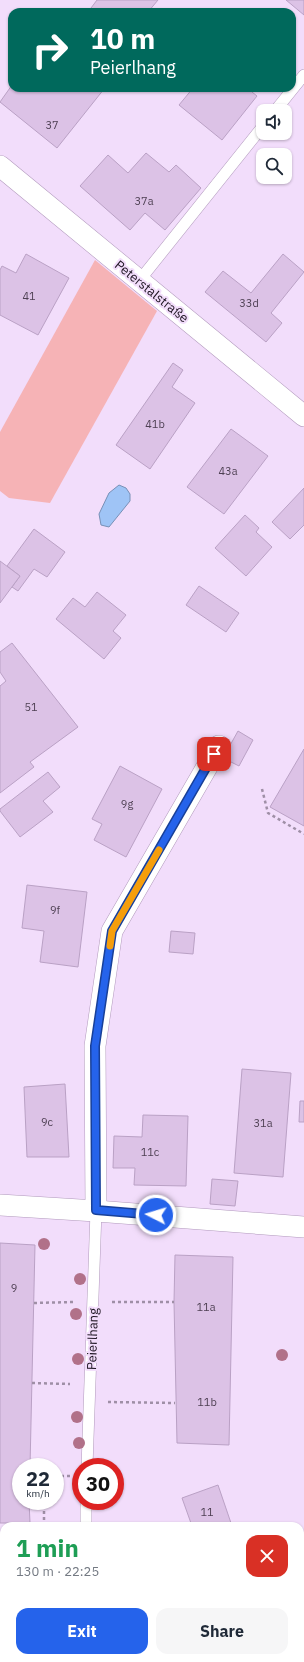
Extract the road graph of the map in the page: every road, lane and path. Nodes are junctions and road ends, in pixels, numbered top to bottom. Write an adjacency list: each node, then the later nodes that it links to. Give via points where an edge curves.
1 (304, 75): 2 (lane)
2 (296, 85)
3 (290, 92): 4 (lane)
4 (281, 104)
5 (256, 135): 7 (lane)
6 (0, 166): 7 (street, Peterstalstraße)
7 (139, 281): 8 (street, Peterstalstraße)
8 (304, 416)
9 (219, 746): 13 (street, Peierlhang, via 112,931 95,1046)
10 (262, 790): 11 (path, via 268,813)
11 (304, 834)
12 (0, 1205): 13 (street)
13 (96, 1210): 14 (street); 15 (lane, Peierlhang)
14 (304, 1227)
15 (94, 1302): 16 (path); 17 (path); 19 (lane, Peierlhang)
16 (174, 1302)
17 (34, 1303)
18 (32, 1384): 19 (path)
19 (91, 1384): 20 (lane, Peierlhang)
20 (90, 1402): 21 (path); 22 (lane, Peierlhang)
21 (175, 1402)
22 (87, 1458)
23 (44, 1510): 25 (path)
24 (86, 1510): 26 (lane)
25 (44, 1522)
26 (86, 1522)

